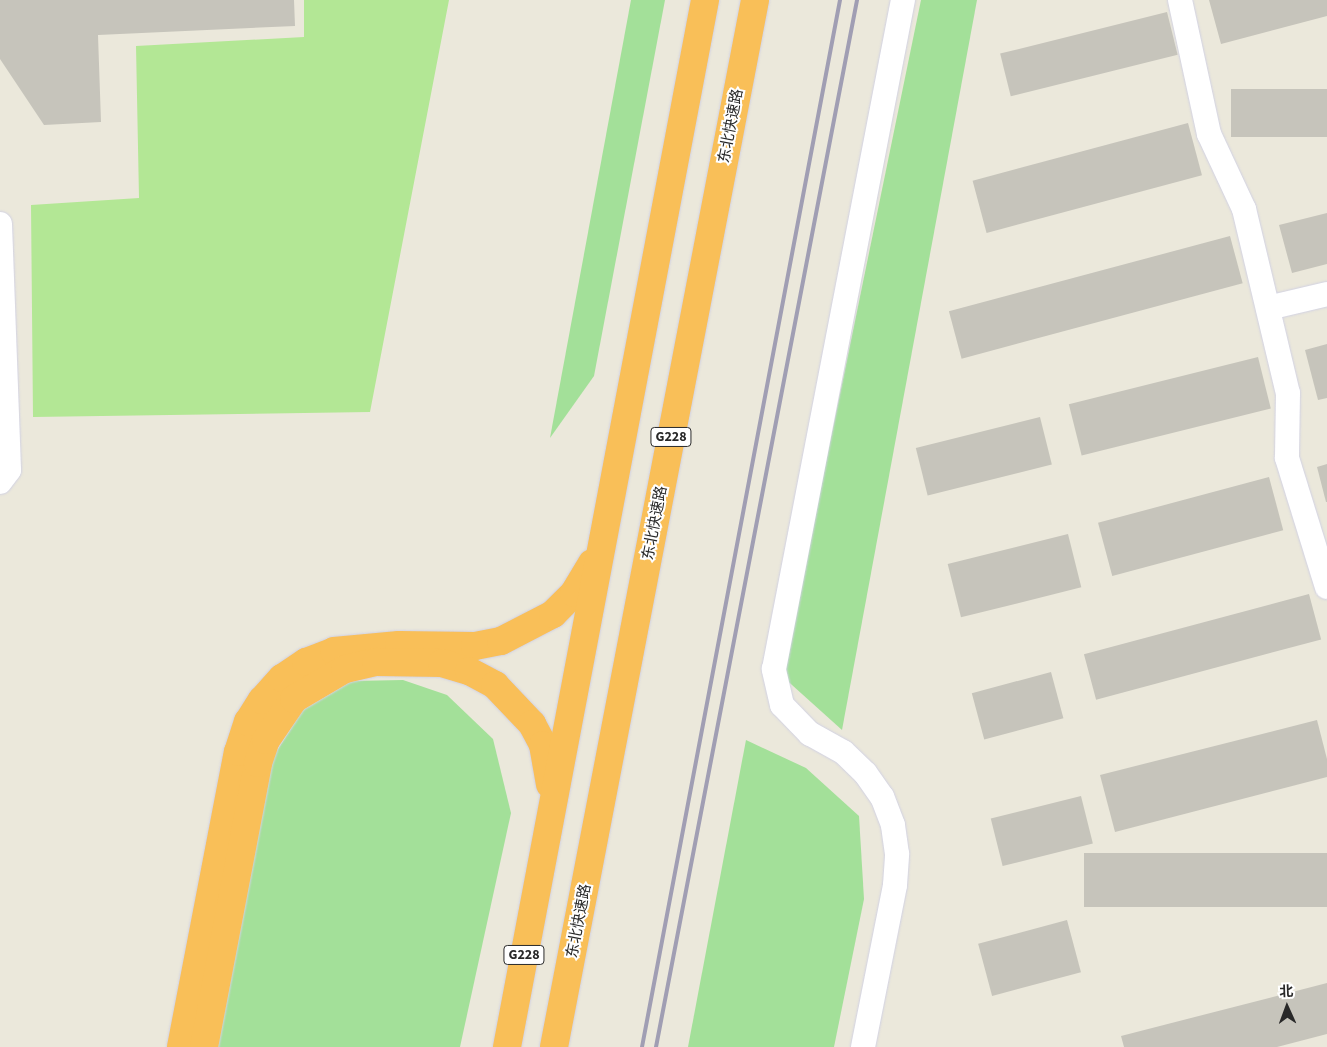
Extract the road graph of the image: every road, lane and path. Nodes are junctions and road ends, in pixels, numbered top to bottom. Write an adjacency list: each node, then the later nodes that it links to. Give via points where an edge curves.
1 (705, 0): 9 (highway, G228)
2 (755, 0): 15 (highway, 东北快速路 / G228)
3 (903, 0): 16 (street, via 774,669 782,705 810,734 842,752 865,772 882,797 892,825 897,854 895,885)
4 (1180, 0): 7 (street, via 1209,134 1244,209)
5 (0, 224): 8 (street, via 8,470)
6 (1327, 294): 7 (street)
7 (1268, 308): 10 (street, via 1288,393 1287,458)
8 (0, 482)
9 (605, 529): 11 (highway, G228); 12 (highway, via 588,572 574,593 529,629 475,646 399,645 334,651 306,662 282,678 262,700 248,722 238,752)
10 (1327, 587)
11 (551, 815): 13 (highway, via 549,766 543,745 515,703 495,685 442,663 410,661 376,662 345,669 320,681 294,699 278,718 258,763); 14 (highway, G228)
12 (181, 1047)
13 (204, 1047)
14 (506, 1047)
15 (554, 1047)
16 (864, 1047)

